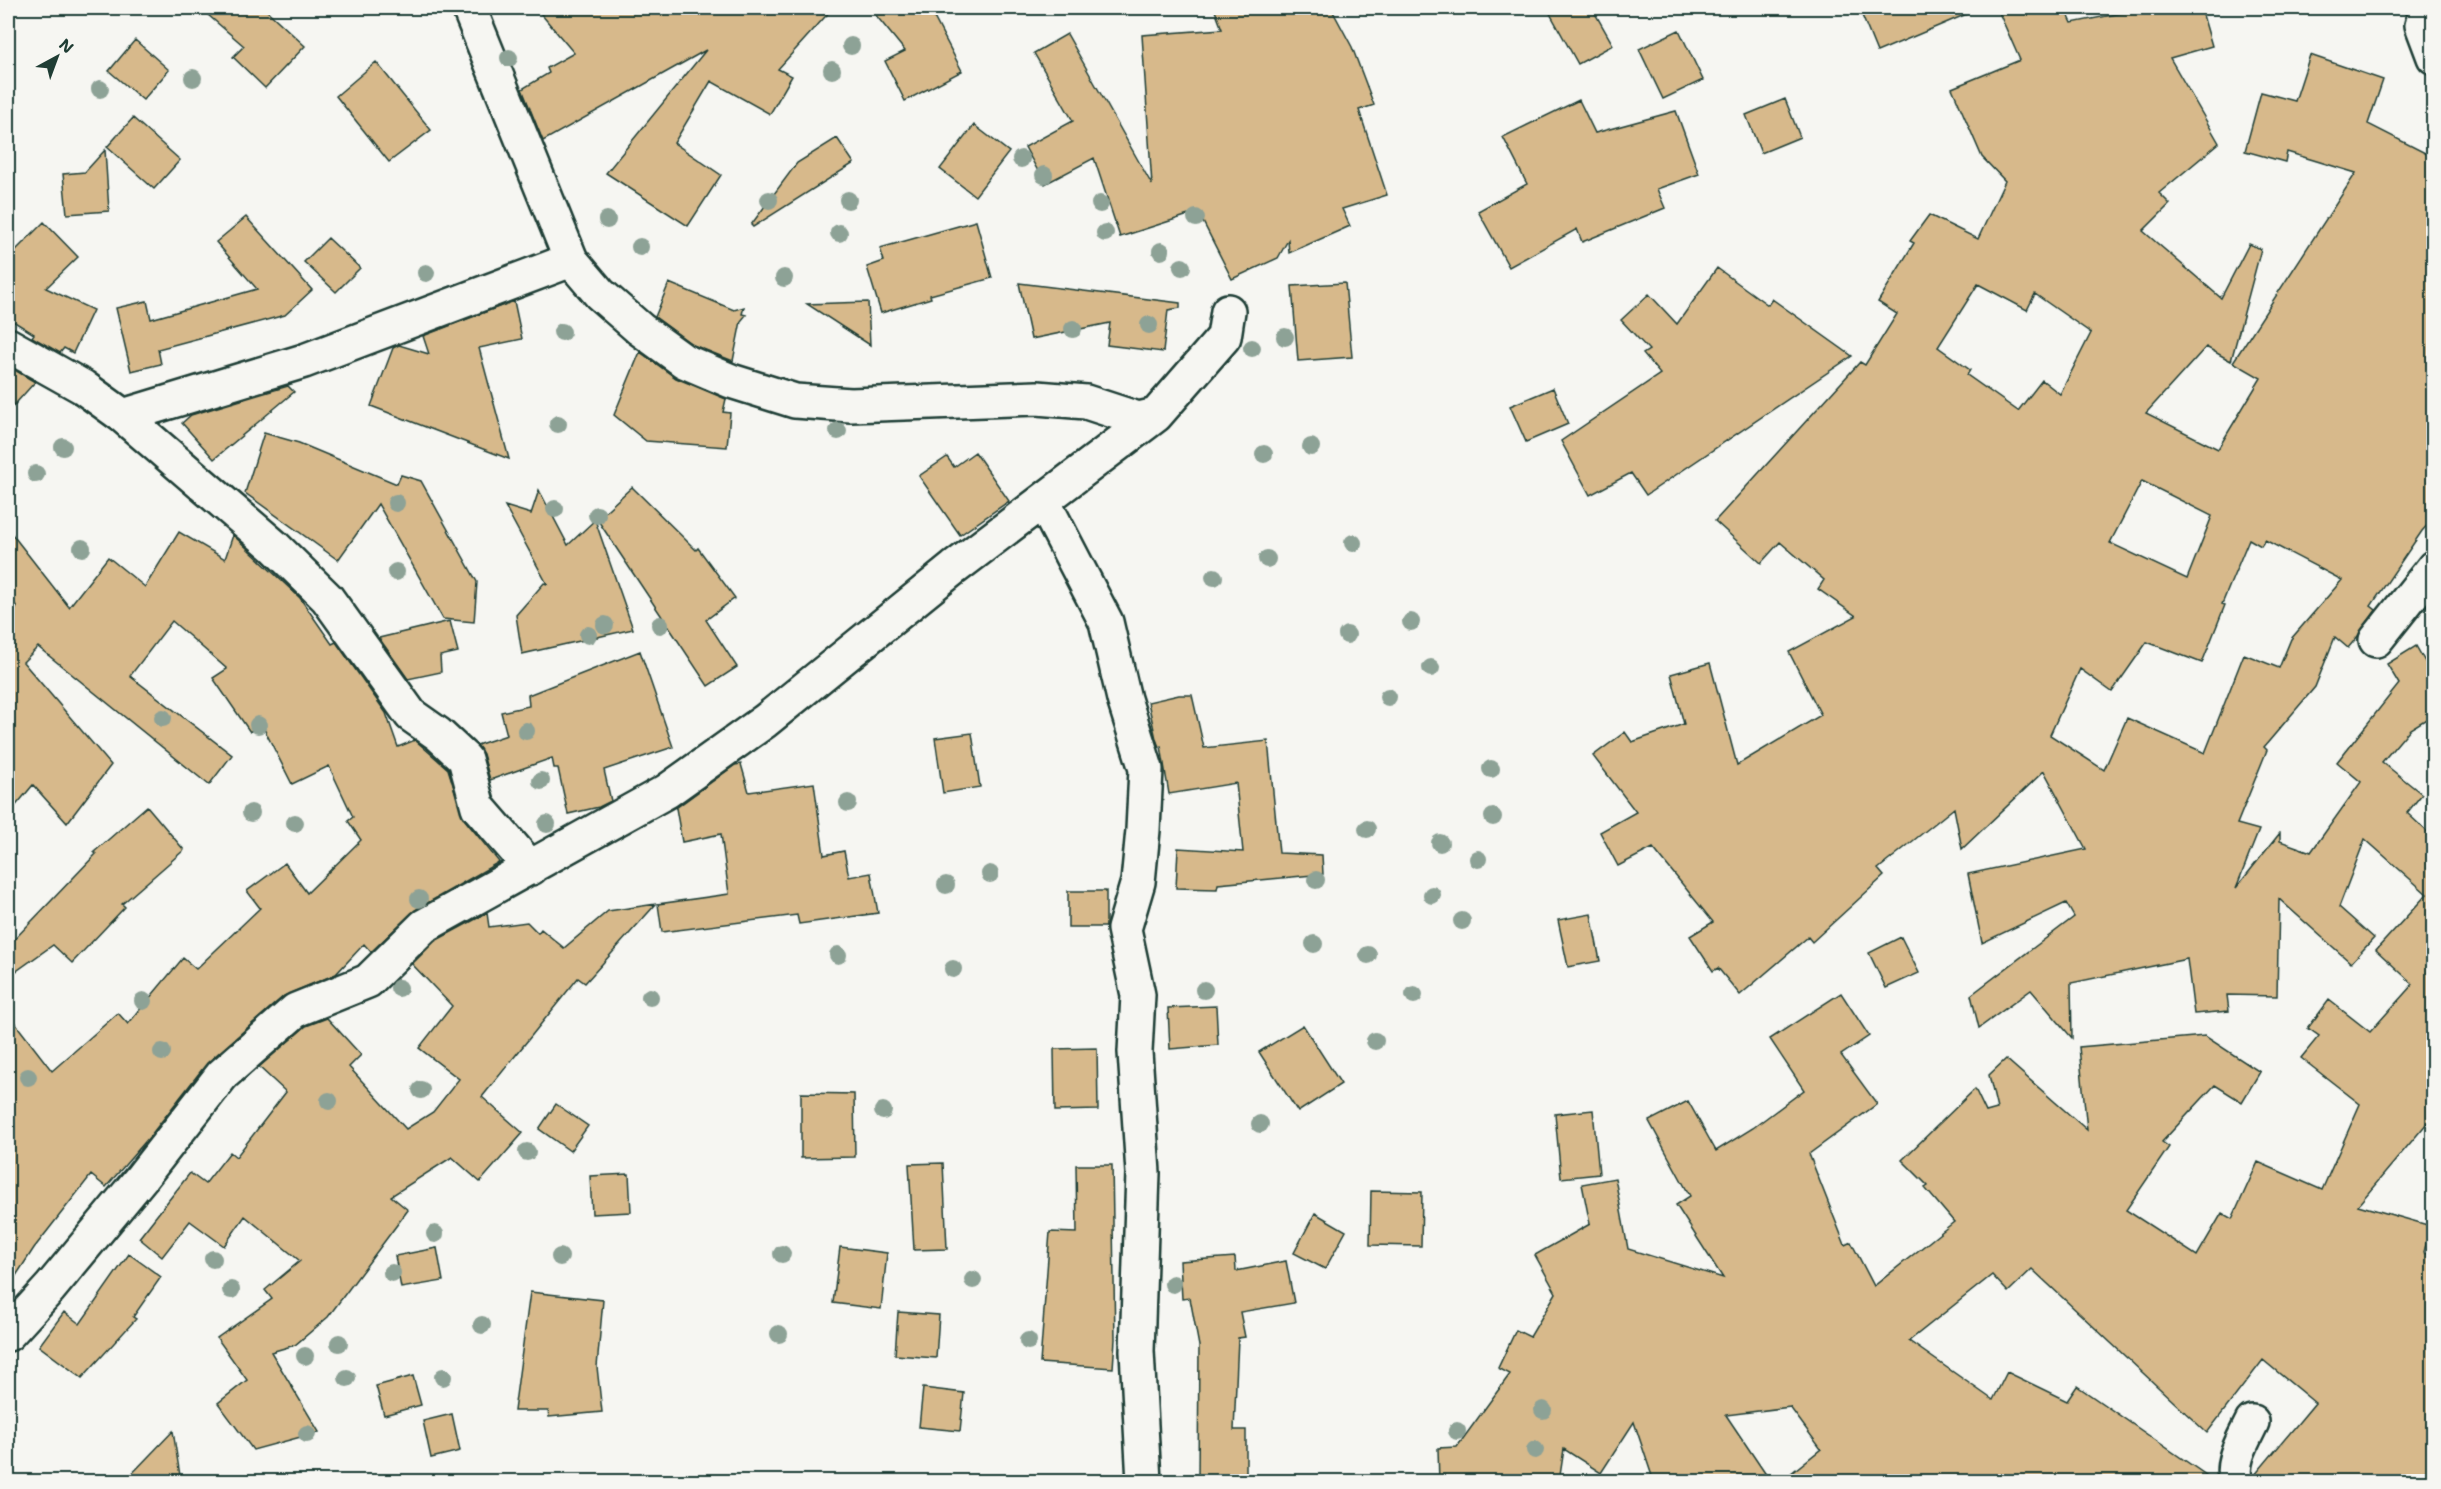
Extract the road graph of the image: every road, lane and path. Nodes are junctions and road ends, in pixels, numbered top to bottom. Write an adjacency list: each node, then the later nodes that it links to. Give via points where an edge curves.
1 (469, 8): 4 (street)
2 (2427, 8): 3 (street, via 2422,25)
3 (2433, 57)
4 (571, 260): 7 (street, via 304,361); 8 (street, via 600,294 640,330 684,361 795,401 851,405 1037,398 1086,402 1138,419)
5 (1228, 311): 8 (street, via 1224,338)
6 (8, 345): 7 (street, via 83,387)
7 (123, 416): 12 (street, via 327,598 411,715 465,759 478,807)
8 (1156, 416): 9 (street)
9 (1043, 501): 12 (street, via 765,721 667,791); 15 (street, via 1106,621 1146,769 1138,882 1125,929 1138,995 1135,1052 1143,1173 1137,1351)
10 (2433, 567): 11 (street)
11 (2376, 640)
12 (531, 868): 13 (street, via 424,926 368,981 296,1010 222,1075 50,1288)
13 (8, 1334)
14 (2252, 1422): 16 (street, via 2236,1455)
15 (1143, 1482)
16 (2236, 1482)

